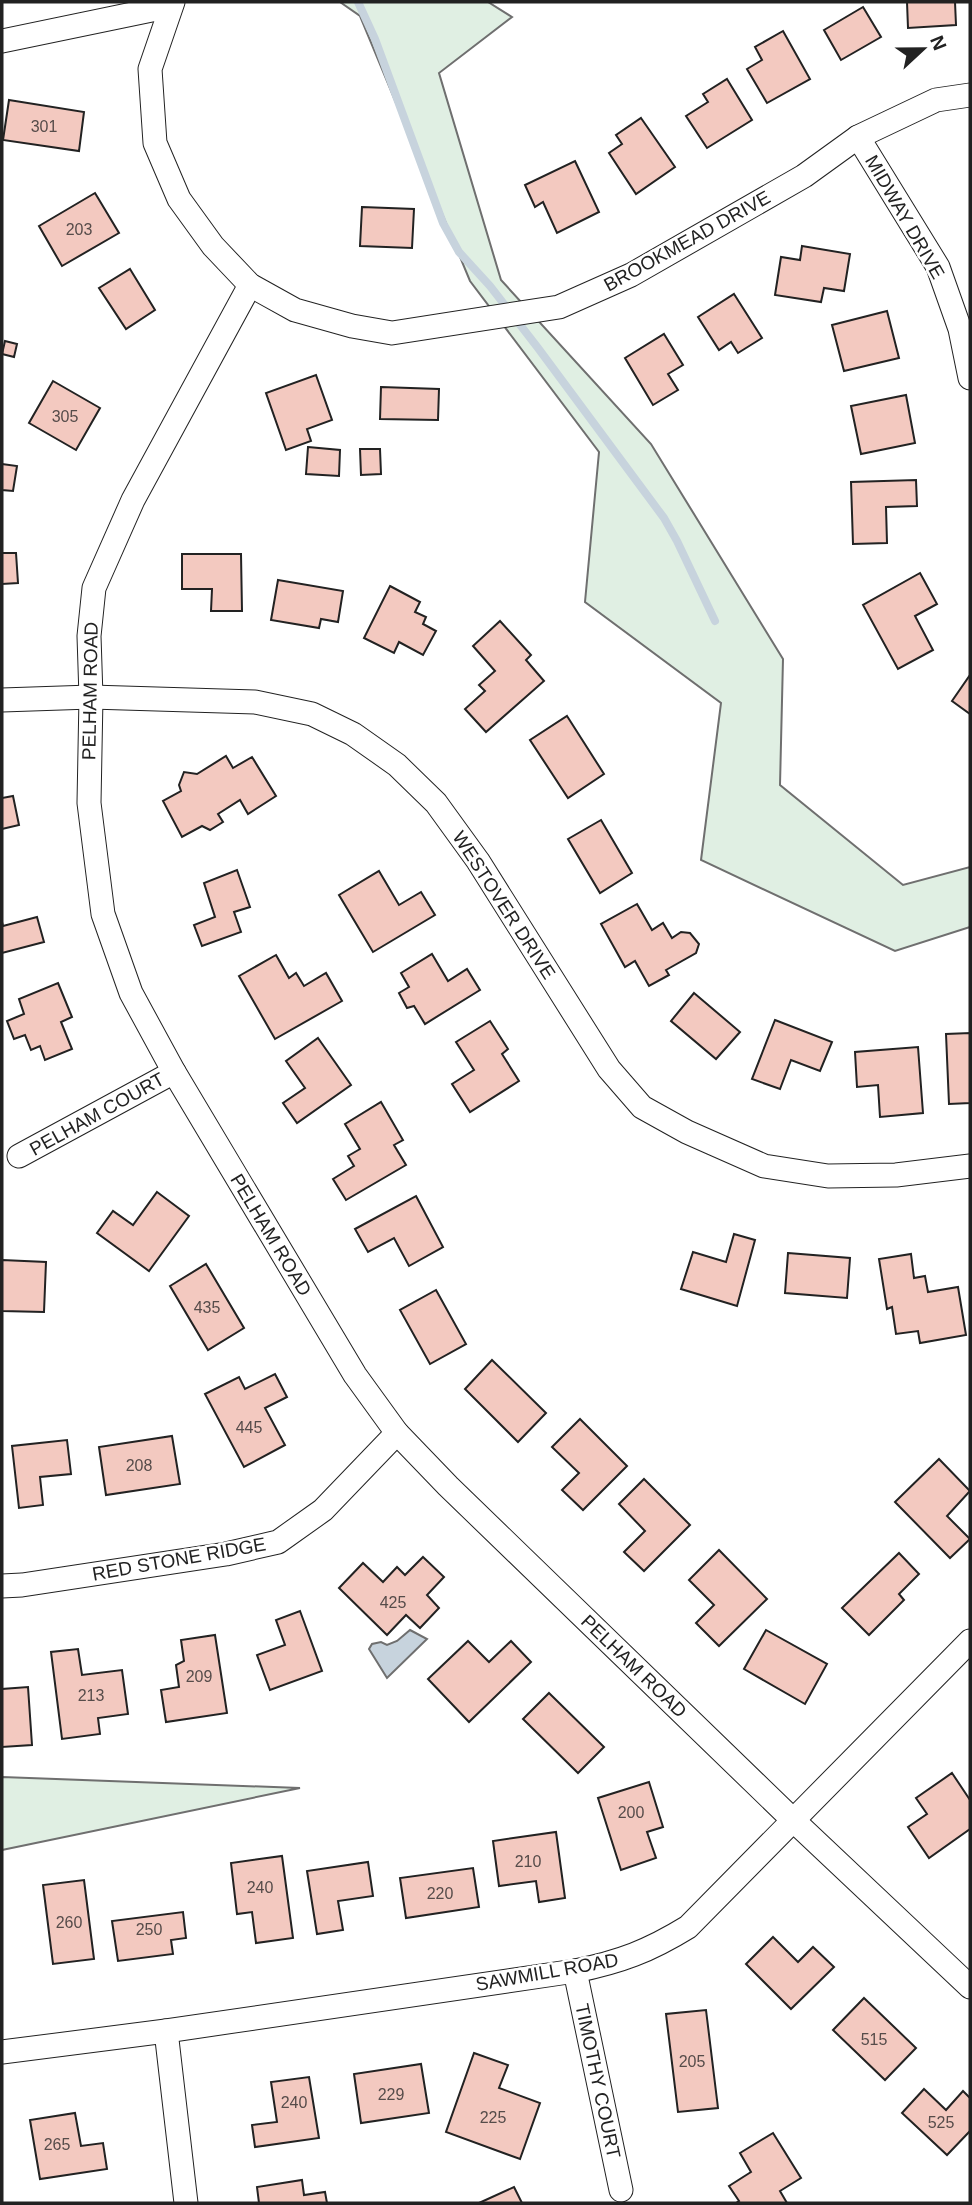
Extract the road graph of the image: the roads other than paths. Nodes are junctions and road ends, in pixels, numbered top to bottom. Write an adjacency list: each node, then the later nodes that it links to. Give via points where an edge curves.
1 (172, 4): 2 (street, BROOKMEAD DRIVE); 5 (street, BROOKMEAD DRIVE, via 150,69 155,143 179,199 213,246)
2 (2, 41)
3 (970, 95): 4 (street, BROOKMEAD DRIVE, via 936,100)
4 (858, 137): 5 (street, BROOKMEAD DRIVE, via 804,176 631,275 559,307 392,333 295,310); 6 (street, MIDWAY DRIVE, via 938,267 960,329)
5 (250, 285): 7 (street, PELHAM ROAD, via 133,500 94,588 89,636)
6 (970, 378)
7 (91, 697): 8 (street, WESTOVER DRIVE); 9 (street, PELHAM ROAD, via 89,803 103,914 131,993); 11 (street, WESTOVER DRIVE, via 255,702 312,714 353,734 397,765 436,803 478,861 609,1069 642,1107 687,1132 764,1166 828,1176 896,1175)
8 (2, 700)
9 (174, 1072): 10 (street, PELHAM COURT); 12 (street, PELHAM ROAD, via 355,1375)
10 (19, 1156)
11 (970, 1166)
12 (397, 1433): 13 (street, RED STONE RIDGE, via 323,1510 278,1542 226,1554); 15 (street, PELHAM ROAD)
13 (2, 1586)
14 (970, 1641): 15 (street, SAWMILL ROAD)
15 (793, 1820): 16 (street, SAWMILL ROAD, via 688,1927 656,1947 612,1964); 17 (street, PELHAM ROAD)
16 (575, 1971): 18 (street, SAWMILL ROAD); 20 (street, TIMOTHY COURT)
17 (970, 1987)
18 (166, 2031): 19 (street, SAWMILL ROAD); 21 (street)
19 (2, 2052)
20 (621, 2190)
21 (186, 2203)

